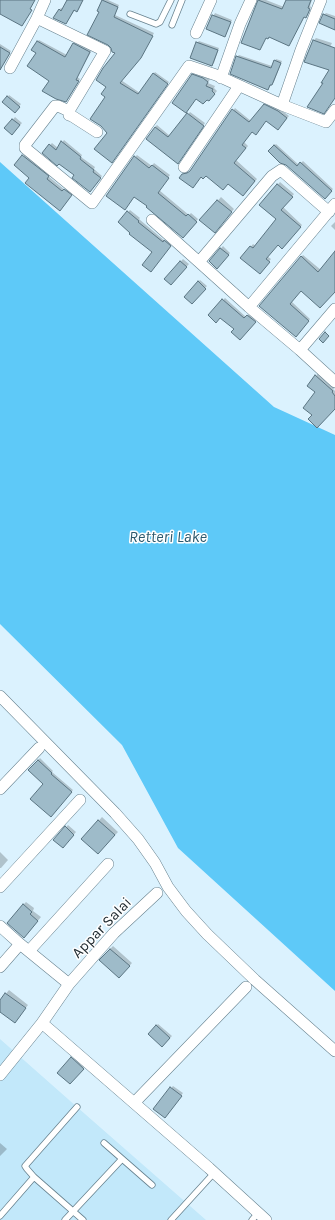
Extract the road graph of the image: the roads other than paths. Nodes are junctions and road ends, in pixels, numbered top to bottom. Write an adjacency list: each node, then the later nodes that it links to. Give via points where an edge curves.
1 (45, 0): 8 (street)
2 (171, 0): 7 (lane, via 160,22 156,24)
3 (182, 0): 9 (lane)
4 (212, 0): 10 (street)
5 (251, 0): 12 (street)
6 (321, 0): 14 (street)
7 (130, 14)
8 (37, 18): 11 (street); 16 (street, via 105,51)
9 (172, 26)
10 (196, 33)
11 (10, 68)
12 (222, 78): 13 (street); 16 (street, via 189,66 92,203 24,145 55,106)
13 (239, 86): 14 (street); 18 (street)
14 (282, 105): 15 (street, via 326,122)
15 (335, 110)
16 (69, 111): 17 (street, via 69,114)
17 (97, 132)
18 (184, 167)
19 (332, 208): 21 (street, via 281,170 272,176); 22 (street)
20 (152, 220): 21 (street)
21 (199, 262): 22 (street)
22 (249, 307): 24 (street)
23 (335, 309): 24 (street)
24 (300, 350): 25 (street)
25 (335, 382)
26 (0, 696): 40 (street, via 115,812 138,839 186,911 207,934)
27 (39, 748): 28 (street)
28 (0, 789)
29 (80, 800): 31 (street)
30 (108, 864): 35 (street)
31 (0, 887)
32 (157, 893): 37 (street, Appar Salai, via 114,933)
33 (0, 926): 34 (street)
34 (20, 944): 35 (street); 36 (street)
35 (29, 951): 37 (street)
36 (0, 966)
37 (69, 984): 39 (street, Appar Salai)
38 (246, 987): 42 (street)
39 (42, 1023): 41 (street, Appar Salai); 42 (street)
40 (335, 1051)
41 (0, 1075)
42 (134, 1103): 46 (street)
43 (77, 1107): 47 (lane, via 25,1166)
44 (104, 1143): 45 (lane)
45 (122, 1159): 48 (lane); 49 (lane)
46 (214, 1173): 51 (street); 54 (lane)
47 (34, 1177): 49 (lane); 50 (lane)
48 (152, 1185)
49 (73, 1211): 52 (lane); 53 (lane)
50 (0, 1216)
51 (259, 1218)
52 (65, 1220)
53 (83, 1220)
54 (170, 1220)

